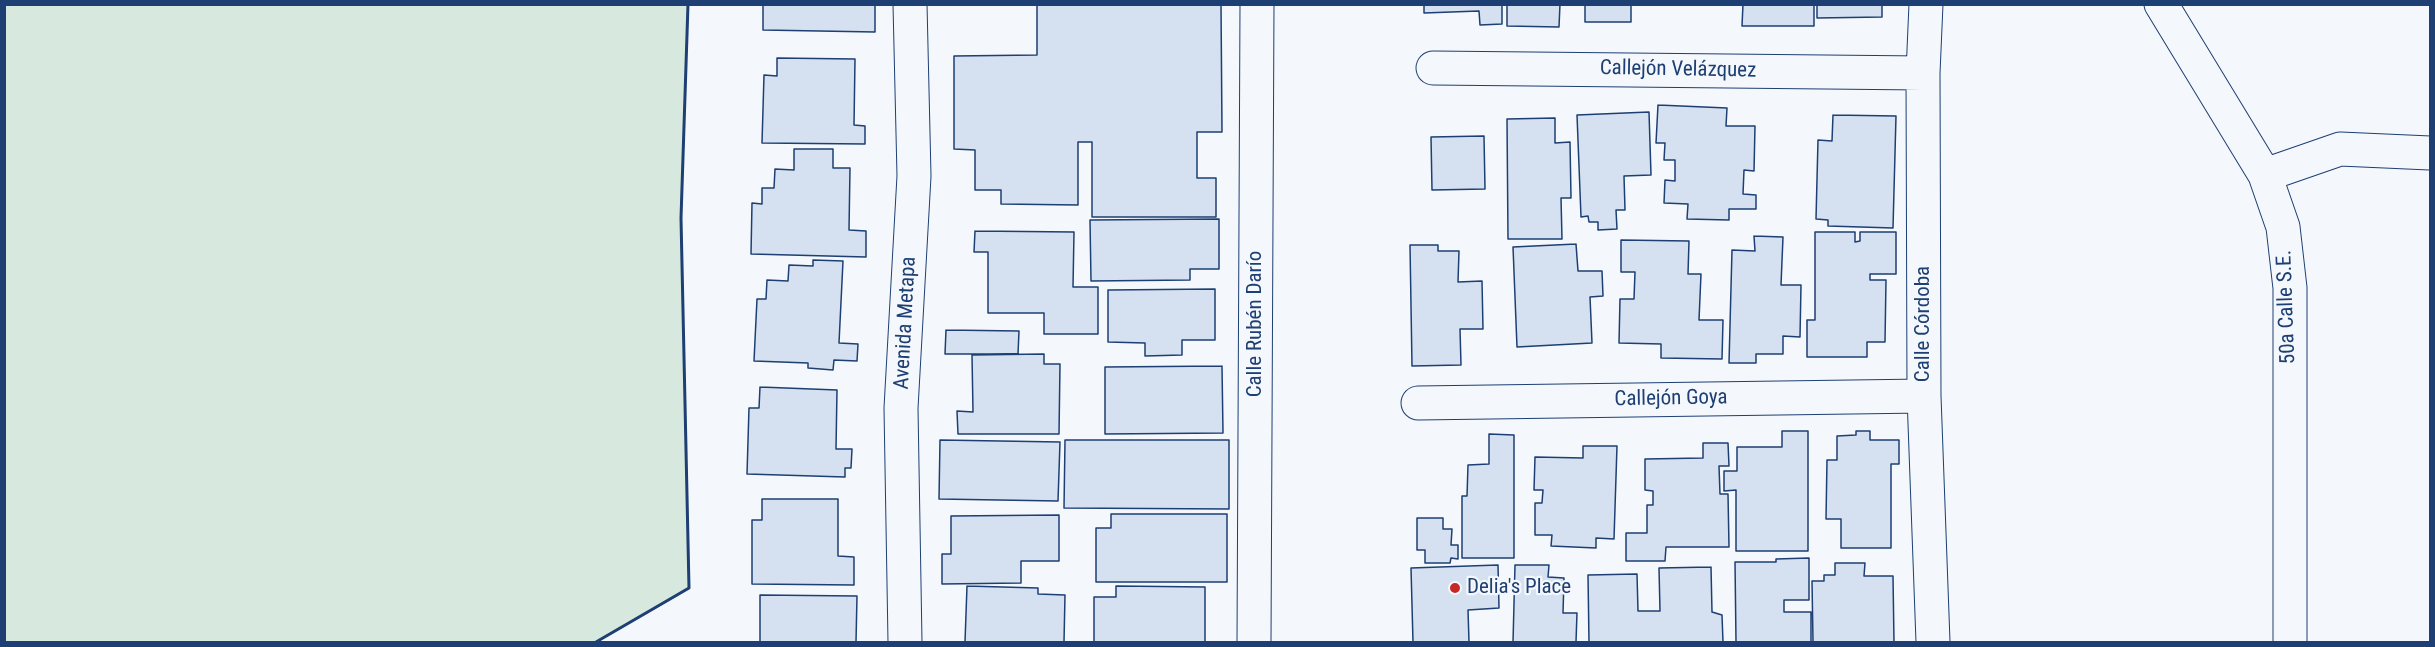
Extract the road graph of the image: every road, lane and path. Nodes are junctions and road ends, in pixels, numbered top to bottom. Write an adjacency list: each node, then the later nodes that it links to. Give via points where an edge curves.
1 (910, 4): 11 (street, Avenida Metapa, via 914,176 901,408)
2 (1257, 4): 12 (street, Calle Rubén Darío)
3 (1926, 4): 6 (street, Calle Córdoba)
4 (2161, 4): 8 (street, 50a Calle S.E.)
5 (1433, 68): 6 (street, Callejón Velázquez)
6 (1923, 73): 9 (street, Calle Córdoba)
7 (2430, 153): 8 (street, via 2340,149)
8 (2265, 175): 14 (street, 50a Calle S.E., via 2283,227 2290,288)
9 (1924, 396): 10 (street, Callejón Goya); 13 (street, Calle Córdoba)
10 (1418, 403)
11 (905, 642)
12 (1254, 642)
13 (1933, 642)
14 (2290, 642)

